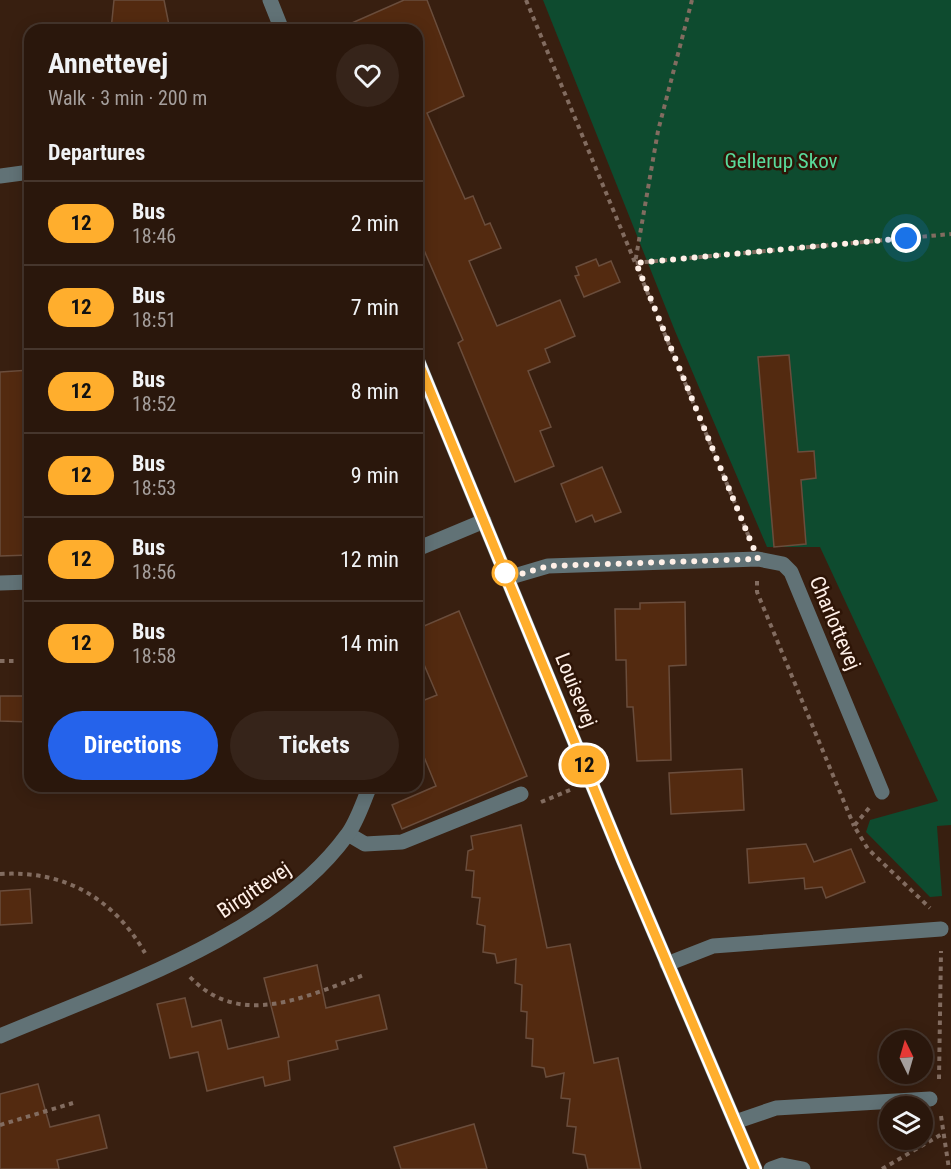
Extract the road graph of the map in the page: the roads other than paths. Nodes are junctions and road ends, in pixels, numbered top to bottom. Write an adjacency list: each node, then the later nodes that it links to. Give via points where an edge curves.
1 (270, 0): 2 (street)
2 (280, 24)
3 (24, 173): 4 (street)
4 (0, 176)
5 (423, 374): 6 (street, Louisevej)
6 (484, 521): 7 (street); 8 (street, Louisevej)
7 (423, 546)
8 (507, 578): 12 (street, Charlottevej, via 548,566 758,559 783,564 791,572); 16 (street, Louisevej)
9 (24, 582): 10 (street)
10 (0, 584)
11 (367, 792): 14 (street, Birgittevej)
12 (882, 792)
13 (521, 794): 14 (street, via 402,842 365,844)
14 (348, 834): 17 (street, Birgittevej, via 304,884 255,918 155,971)
15 (941, 928): 16 (street, via 713,946)
16 (667, 964): 19 (street, Louisevej)
17 (0, 1036)
18 (935, 1103): 19 (street, via 776,1108)
19 (735, 1122): 20 (street, Louisevej)
20 (755, 1169)
21 (771, 1169): 22 (street, via 782,1165)
22 (803, 1169)

